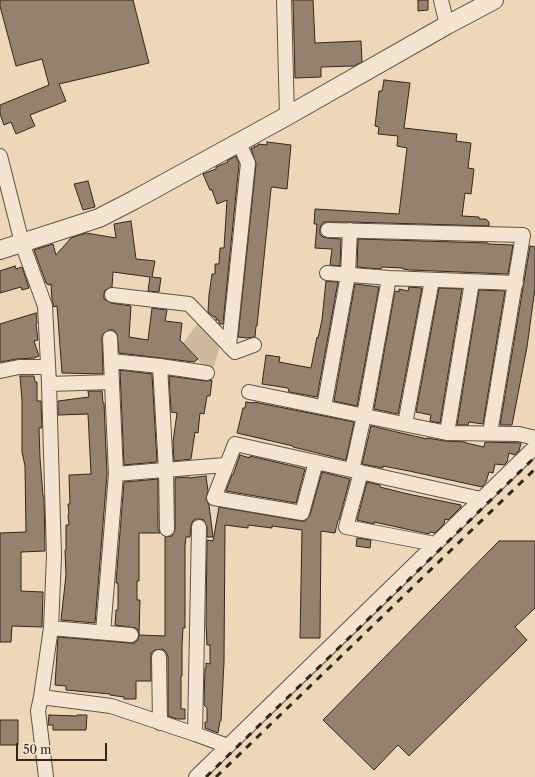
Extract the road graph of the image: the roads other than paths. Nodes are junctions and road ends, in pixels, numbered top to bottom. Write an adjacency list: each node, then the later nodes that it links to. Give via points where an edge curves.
1 (284, 0): 5 (street)
2 (441, 0): 4 (street)
3 (494, 0): 4 (street)
4 (447, 25): 5 (street)
5 (287, 116): 6 (street)
6 (239, 143): 10 (street, via 99,218); 21 (street, via 248,164)
7 (0, 156): 10 (street)
8 (328, 230): 9 (street)
9 (350, 230): 13 (street); 17 (street, via 523,235)
10 (22, 243): 11 (street); 24 (street, via 45,306)
11 (0, 250)
12 (327, 273): 13 (street)
13 (348, 275): 14 (street); 30 (street)
14 (390, 278): 15 (street); 31 (street)
15 (432, 280): 16 (street); 32 (street)
16 (472, 282): 17 (street); 33 (street)
17 (516, 284): 34 (street)
18 (112, 295): 21 (street, via 189,304)
19 (110, 338): 22 (street)
20 (254, 345): 21 (street, via 235,352)
21 (229, 346)
22 (111, 361): 23 (street); 27 (street)
23 (160, 366): 26 (street); 39 (street)
24 (48, 367): 25 (street, via 19,367); 28 (street)
25 (0, 371)
26 (207, 373)
27 (112, 382): 28 (street); 41 (street)
28 (49, 384): 46 (street, via 54,556)
29 (249, 392): 30 (street)
30 (324, 407): 31 (street)
31 (364, 416): 32 (street); 40 (street)
32 (405, 424): 33 (street)
33 (447, 433): 34 (street)
34 (490, 433): 35 (street, via 518,434)
35 (535, 438)
36 (535, 447): 42 (street)
37 (316, 462): 38 (street, via 234,444); 38 (street, via 302,512 214,498); 40 (street)
38 (225, 465): 39 (street)
39 (166, 470): 41 (street); 44 (street)
40 (357, 471): 42 (street); 45 (street, via 346,527)
41 (116, 474): 47 (street)
42 (481, 499): 45 (street)
43 (199, 527): 52 (street)
44 (167, 529)
45 (435, 544): 53 (street)
46 (51, 628): 47 (street); 50 (street)
47 (103, 632): 48 (street)
48 (131, 635)
49 (159, 657): 51 (street)
50 (41, 697): 51 (street, via 111,706); 54 (street, via 38,711)
51 (160, 723): 52 (street)
52 (195, 734): 53 (street)
53 (228, 746): 55 (street)
54 (46, 777)
55 (196, 777)

